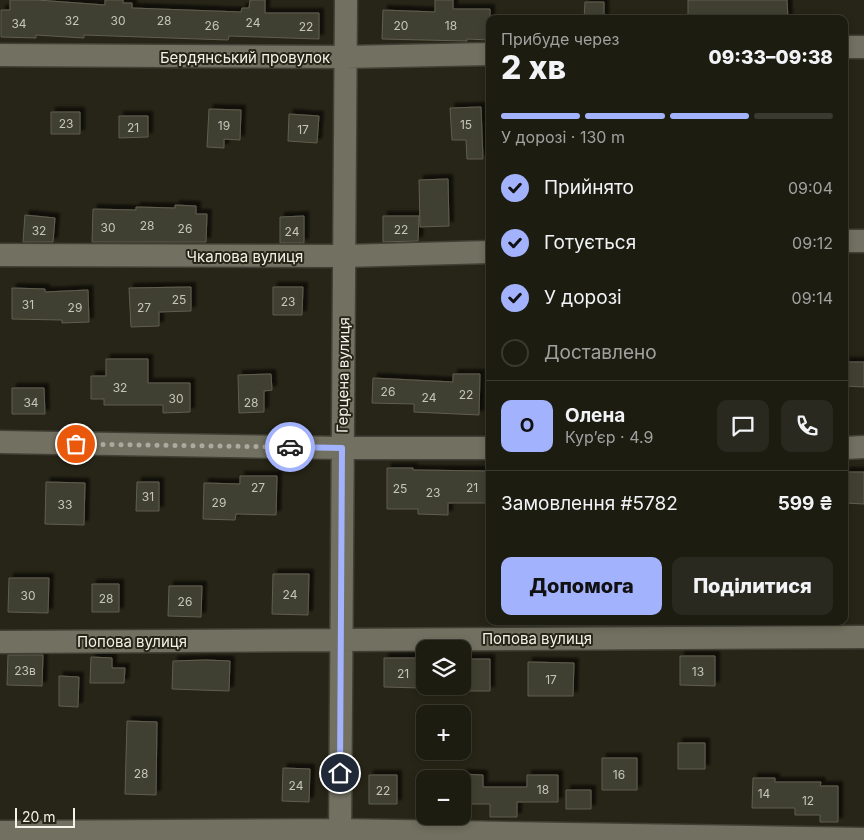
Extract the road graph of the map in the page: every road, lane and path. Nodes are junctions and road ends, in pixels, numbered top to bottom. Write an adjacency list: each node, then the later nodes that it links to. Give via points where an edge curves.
1 (346, 0): 6 (street, Герцена вулиця)
2 (848, 47): 3 (street)
3 (864, 47)
4 (486, 54): 6 (street, Бердянський провулок)
5 (0, 55): 6 (street, Бердянський провулок)
6 (345, 57): 11 (street, Герцена вулиця)
7 (848, 241): 8 (street)
8 (864, 241)
9 (486, 252): 11 (street, Чкалова вулиця)
10 (0, 255): 11 (street, Чкалова вулиця)
11 (345, 256): 13 (street, Герцена вулиця)
12 (0, 442): 13 (street)
13 (342, 448): 14 (street); 18 (street, Герцена вулиця)
14 (486, 448)
15 (848, 448): 16 (street)
16 (864, 448)
17 (864, 636): 18 (street, Попова вулиця)
18 (341, 640): 19 (street, Попова вулиця); 21 (street, Герцена вулиця)
19 (0, 642)
20 (0, 832): 21 (street)
21 (340, 835): 22 (street)
22 (864, 839)

